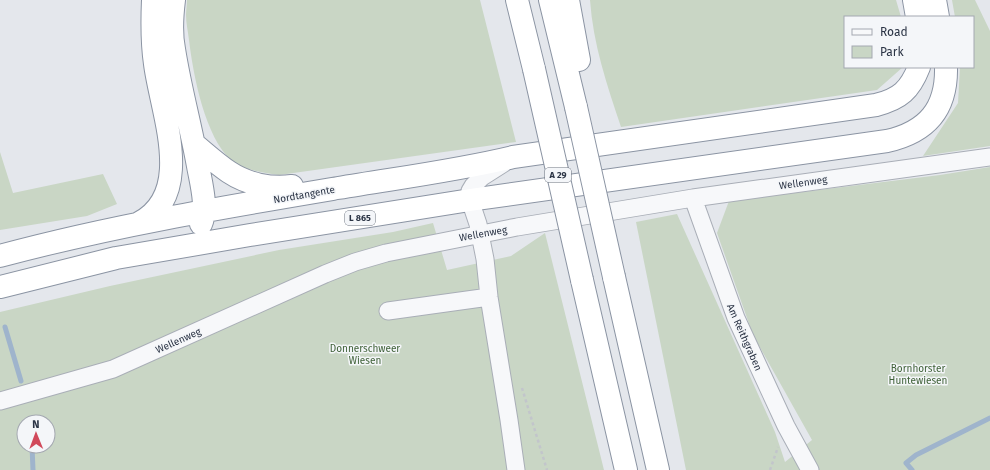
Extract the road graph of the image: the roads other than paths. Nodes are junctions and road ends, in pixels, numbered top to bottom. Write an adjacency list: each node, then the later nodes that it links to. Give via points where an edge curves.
1 (154, 0): 23 (highway, via 152,29 155,65 170,150 169,188 158,209)
2 (174, 0): 15 (highway, via 174,48)
3 (502, 0): 11 (highway, via 508,23)
4 (517, 0): 11 (highway, A 29)
5 (550, 0): 12 (highway)
6 (568, 0): 12 (highway)
7 (914, 0): 9 (highway)
8 (936, 0): 10 (highway)
9 (917, 16)
10 (938, 16)
11 (528, 48): 32 (highway, A 29, bridge)
12 (572, 63): 33 (highway, bridge, via 576,107)
13 (919, 68): 16 (highway, Nordtangente, via 903,93 881,103)
14 (946, 68): 19 (highway, L 865, via 945,91 935,112 919,128 898,138)
15 (194, 144): 18 (highway, via 229,172 251,182 269,186 316,184); 22 (highway)
16 (514, 157): 18 (highway, Nordtangente, via 437,173); 21 (street, via 482,177 470,191)
17 (990, 157): 20 (street, Wellenweg)
18 (338, 188): 22 (highway, Nordtangente)
19 (503, 196): 21 (highway, L 865); 24 (street, via 486,210)
20 (693, 198): 24 (street, Wellenweg); 34 (street, Am Reithgraben, via 736,318 786,426)
21 (470, 200): 24 (street); 26 (highway, L 865)
22 (204, 211): 23 (highway, Nordtangente); 26 (highway, via 200,227 195,232 125,248)
23 (135, 225): 25 (highway, Nordtangente)
24 (479, 229): 28 (street); 30 (street, Wellenweg, via 355,262 113,369)
25 (0, 256)
26 (116, 258): 27 (highway, L 865)
27 (0, 287)
28 (489, 297): 29 (street); 31 (street)
29 (388, 310)
30 (0, 401)
31 (516, 470)
32 (626, 470)
33 (658, 470)
34 (810, 470)

